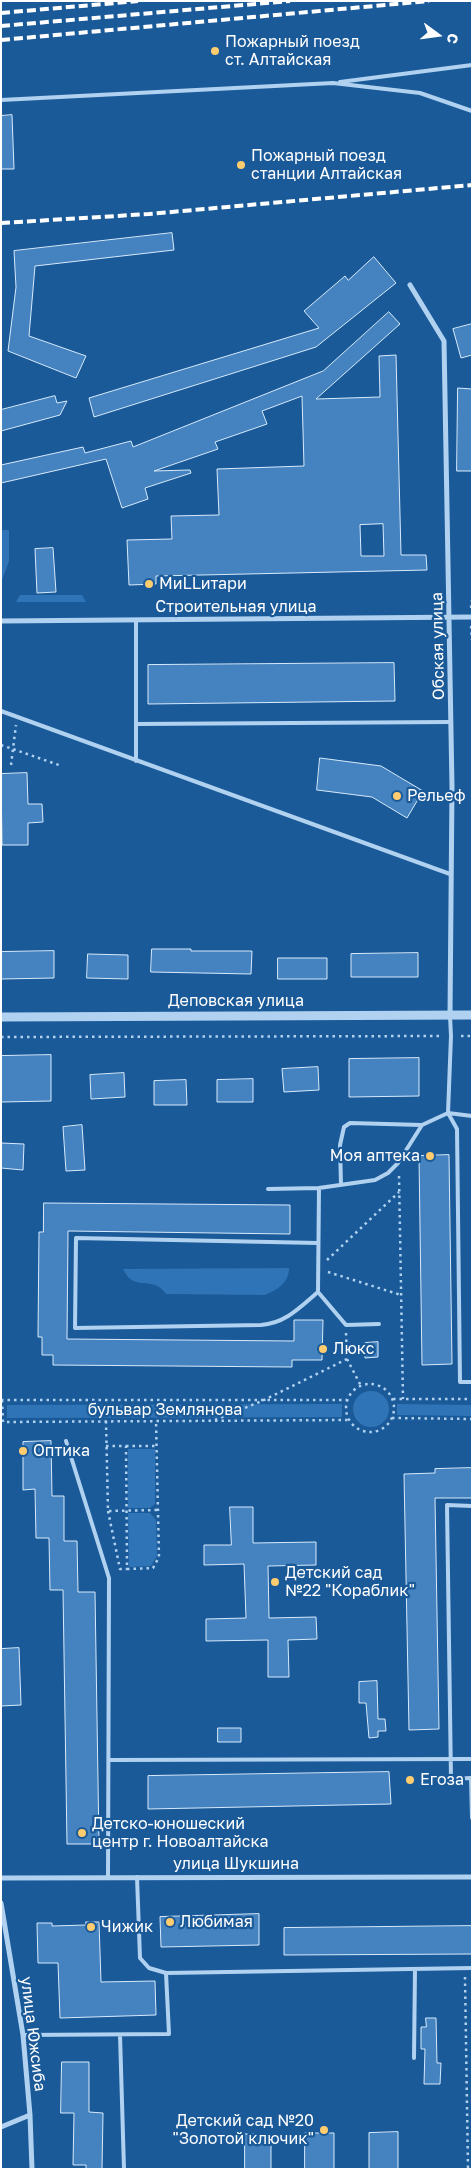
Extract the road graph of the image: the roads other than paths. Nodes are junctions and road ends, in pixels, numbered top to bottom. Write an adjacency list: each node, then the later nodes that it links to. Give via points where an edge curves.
1 (472, 65): 2 (lane)
2 (333, 83): 3 (lane); 4 (lane, via 420,93)
3 (1, 100)
4 (472, 111)
5 (410, 286): 6 (street, Обская улица, via 444,341)
6 (450, 617): 7 (street, Строительная улица); 8 (street, Строительная улица); 11 (street, Обская улица)
7 (472, 617)
8 (136, 620): 9 (street, Строительная улица); 12 (lane)
9 (1, 621)
10 (1, 711): 13 (lane)
11 (451, 722): 12 (lane); 14 (street, Обская улица)
12 (136, 724): 13 (lane)
13 (136, 761): 14 (lane)
14 (450, 874): 16 (street, Обская улица)
15 (472, 1015): 16 (street, Деповская улица)
16 (450, 1016): 17 (street, Деповская улица); 18 (lane)
17 (1, 1017)
18 (448, 1114): 19 (lane); 20 (lane); 27 (lane, via 457,1129 460,1382)
19 (472, 1116)
20 (422, 1125): 21 (lane, via 388,1174 375,1180); 21 (lane, via 350,1123 344,1127 340,1145)
21 (341, 1185): 22 (lane)
22 (319, 1188): 23 (lane); 24 (lane)
23 (268, 1189)
24 (318, 1243): 25 (lane); 25 (lane, via 76,1238 75,1328 274,1324 288,1318)
25 (318, 1292): 26 (lane, via 346,1325)
26 (379, 1324)
27 (472, 1382)
28 (66, 1441): 32 (lane, via 109,1578)
29 (472, 1506): 30 (lane, via 447,1505)
30 (451, 1759): 31 (lane); 32 (lane); 33 (lane, via 451,1779)
31 (472, 1759)
32 (109, 1760): 35 (lane)
33 (471, 1778): 34 (lane)
34 (472, 1818)
35 (108, 1877): 36 (street, улица Шукшина); 38 (street, улица Шукшина)
36 (137, 1877): 37 (street, улица Шукшина); 42 (lane, via 140,1958 149,1968)
37 (472, 1877)
38 (1, 1878)
39 (1, 1904): 43 (street, улица Южсиба)
40 (472, 1968): 41 (lane)
41 (415, 1969): 42 (lane); 45 (lane)
42 (166, 1973): 44 (lane, via 168,2034)
43 (23, 2035): 44 (lane); 46 (street, улица Южсиба)
44 (120, 2035): 49 (lane)
45 (414, 2058)
46 (30, 2115): 47 (street); 48 (street, улица Южсиба)
47 (1, 2127)
48 (32, 2169)
49 (124, 2169)

